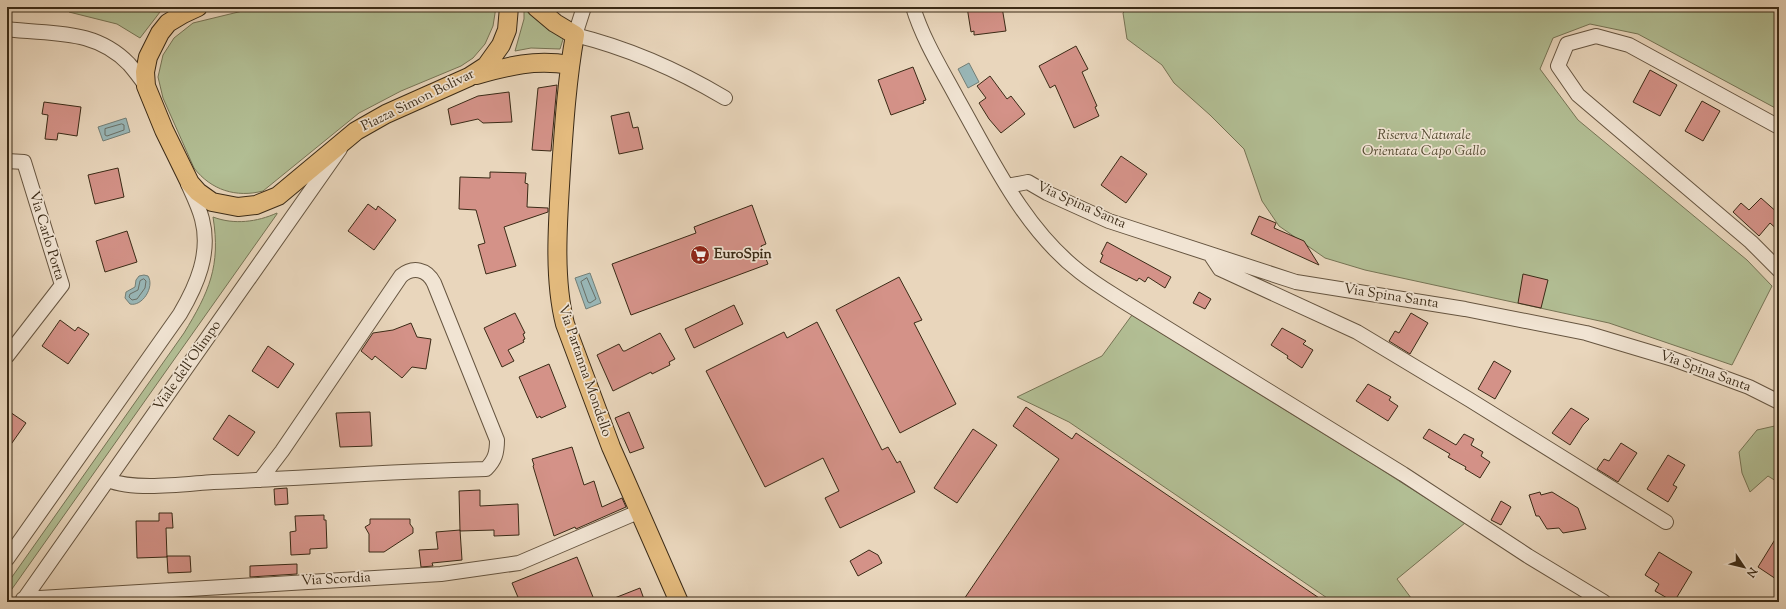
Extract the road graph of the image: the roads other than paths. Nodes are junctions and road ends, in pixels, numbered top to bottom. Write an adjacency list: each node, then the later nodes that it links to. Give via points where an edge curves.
1 (198, 7): 10 (main road, Piazza Simon Bolivar, via 168,23 160,33 148,57)
2 (509, 7): 9 (main road, Piazza Simon Bolivar, via 507,30 501,45 486,66)
3 (536, 7): 7 (main road)
4 (584, 7): 7 (street, Via Partanna Mondello)
5 (913, 7): 16 (street, Via Spina Santa, via 930,49)
6 (7, 30): 10 (street, via 73,34 90,39 106,46 130,64)
7 (575, 35): 8 (main road, Via Partanna Mondello); 11 (street, via 645,58 694,80)
8 (570, 65): 9 (main road, via 552,62 522,64); 23 (main road, Via Partanna Mondello, via 558,215 560,305 611,448)
9 (469, 77): 13 (main road, Piazza Simon Bolivar, via 392,111)
10 (146, 86): 15 (main road, Piazza Simon Bolivar)
11 (725, 98)
12 (1779, 127): 18 (street, via 1629,46 1596,36 1567,44 1558,66 1578,95 1751,242)
13 (356, 131): 15 (main road, Piazza Simon Bolivar, via 290,188 256,205 238,207 212,202 198,192); 21 (street, Viale dell'Olimpo, via 340,150)
14 (7, 162): 19 (street, Via Carlo Porta, via 24,162 62,285)
15 (184, 172): 25 (street, via 205,234 203,260 192,294)
16 (1007, 186): 17 (street, Via Spina Santa, via 1028,182 1109,221); 28 (street, Via Spina Santa, via 1042,234 1080,272)
17 (1210, 254): 20 (street, Via Spina Santa, via 1296,282 1465,309 1586,332 1687,364 1749,387); 24 (street, via 1220,269 1357,332)
18 (1779, 270)
19 (7, 356)
20 (1779, 402)
21 (108, 480): 22 (street, via 118,484 140,486); 26 (street, Viale dell'Olimpo)
22 (260, 480): 22 (street, via 486,469 493,462 497,452 497,440 434,283 427,273 422,270 410,270 401,276)
23 (638, 512): 26 (street, Via Scordia, via 519,563 488,568 442,574); 27 (main road, Via Partanna Mondello)
24 (1666, 522)
25 (7, 559)
26 (23, 601)
27 (679, 602)
28 (1604, 602)

